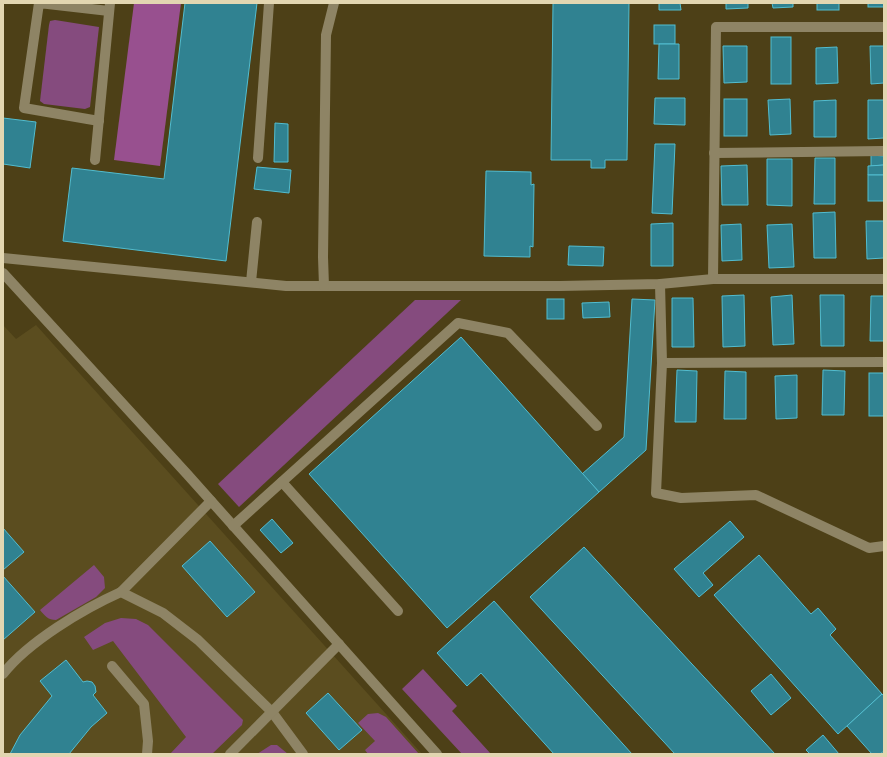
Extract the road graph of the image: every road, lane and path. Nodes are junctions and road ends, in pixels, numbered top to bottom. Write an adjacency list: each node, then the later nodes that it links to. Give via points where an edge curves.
1 (269, 3): 8 (street)
2 (334, 3): 17 (street, via 326,34)
3 (110, 7): 5 (street); 5 (street, via 39,3 24,108)
4 (884, 27): 7 (street, via 716,27)
5 (99, 121): 9 (street)
6 (884, 151): 7 (street)
7 (714, 153): 13 (street)
8 (258, 158)
9 (95, 160)
10 (257, 222): 15 (street)
11 (3, 258): 15 (street)
12 (3, 273): 22 (street)
13 (713, 279): 14 (street); 16 (street)
14 (884, 279)
15 (251, 282): 17 (street, via 286,286)
16 (660, 284): 17 (street); 19 (street)
17 (324, 286)
18 (884, 362): 19 (street)
19 (662, 363): 24 (street, via 656,493 680,498 756,495 868,548)
20 (597, 426): 21 (street, via 508,333 458,323)
21 (282, 482): 23 (street); 26 (street)
22 (211, 501): 23 (street); 25 (street)
23 (233, 526): 27 (street)
24 (884, 546)
25 (121, 592): 29 (street, via 88,607 15,659); 30 (street, via 163,613 198,640)
26 (398, 611)
27 (339, 644): 30 (street); 34 (street)
28 (112, 666): 31 (street, via 144,704)
29 (3, 674)
30 (272, 712): 32 (street); 33 (street)
31 (147, 754)
32 (230, 754)
33 (303, 754)
34 (437, 754)

